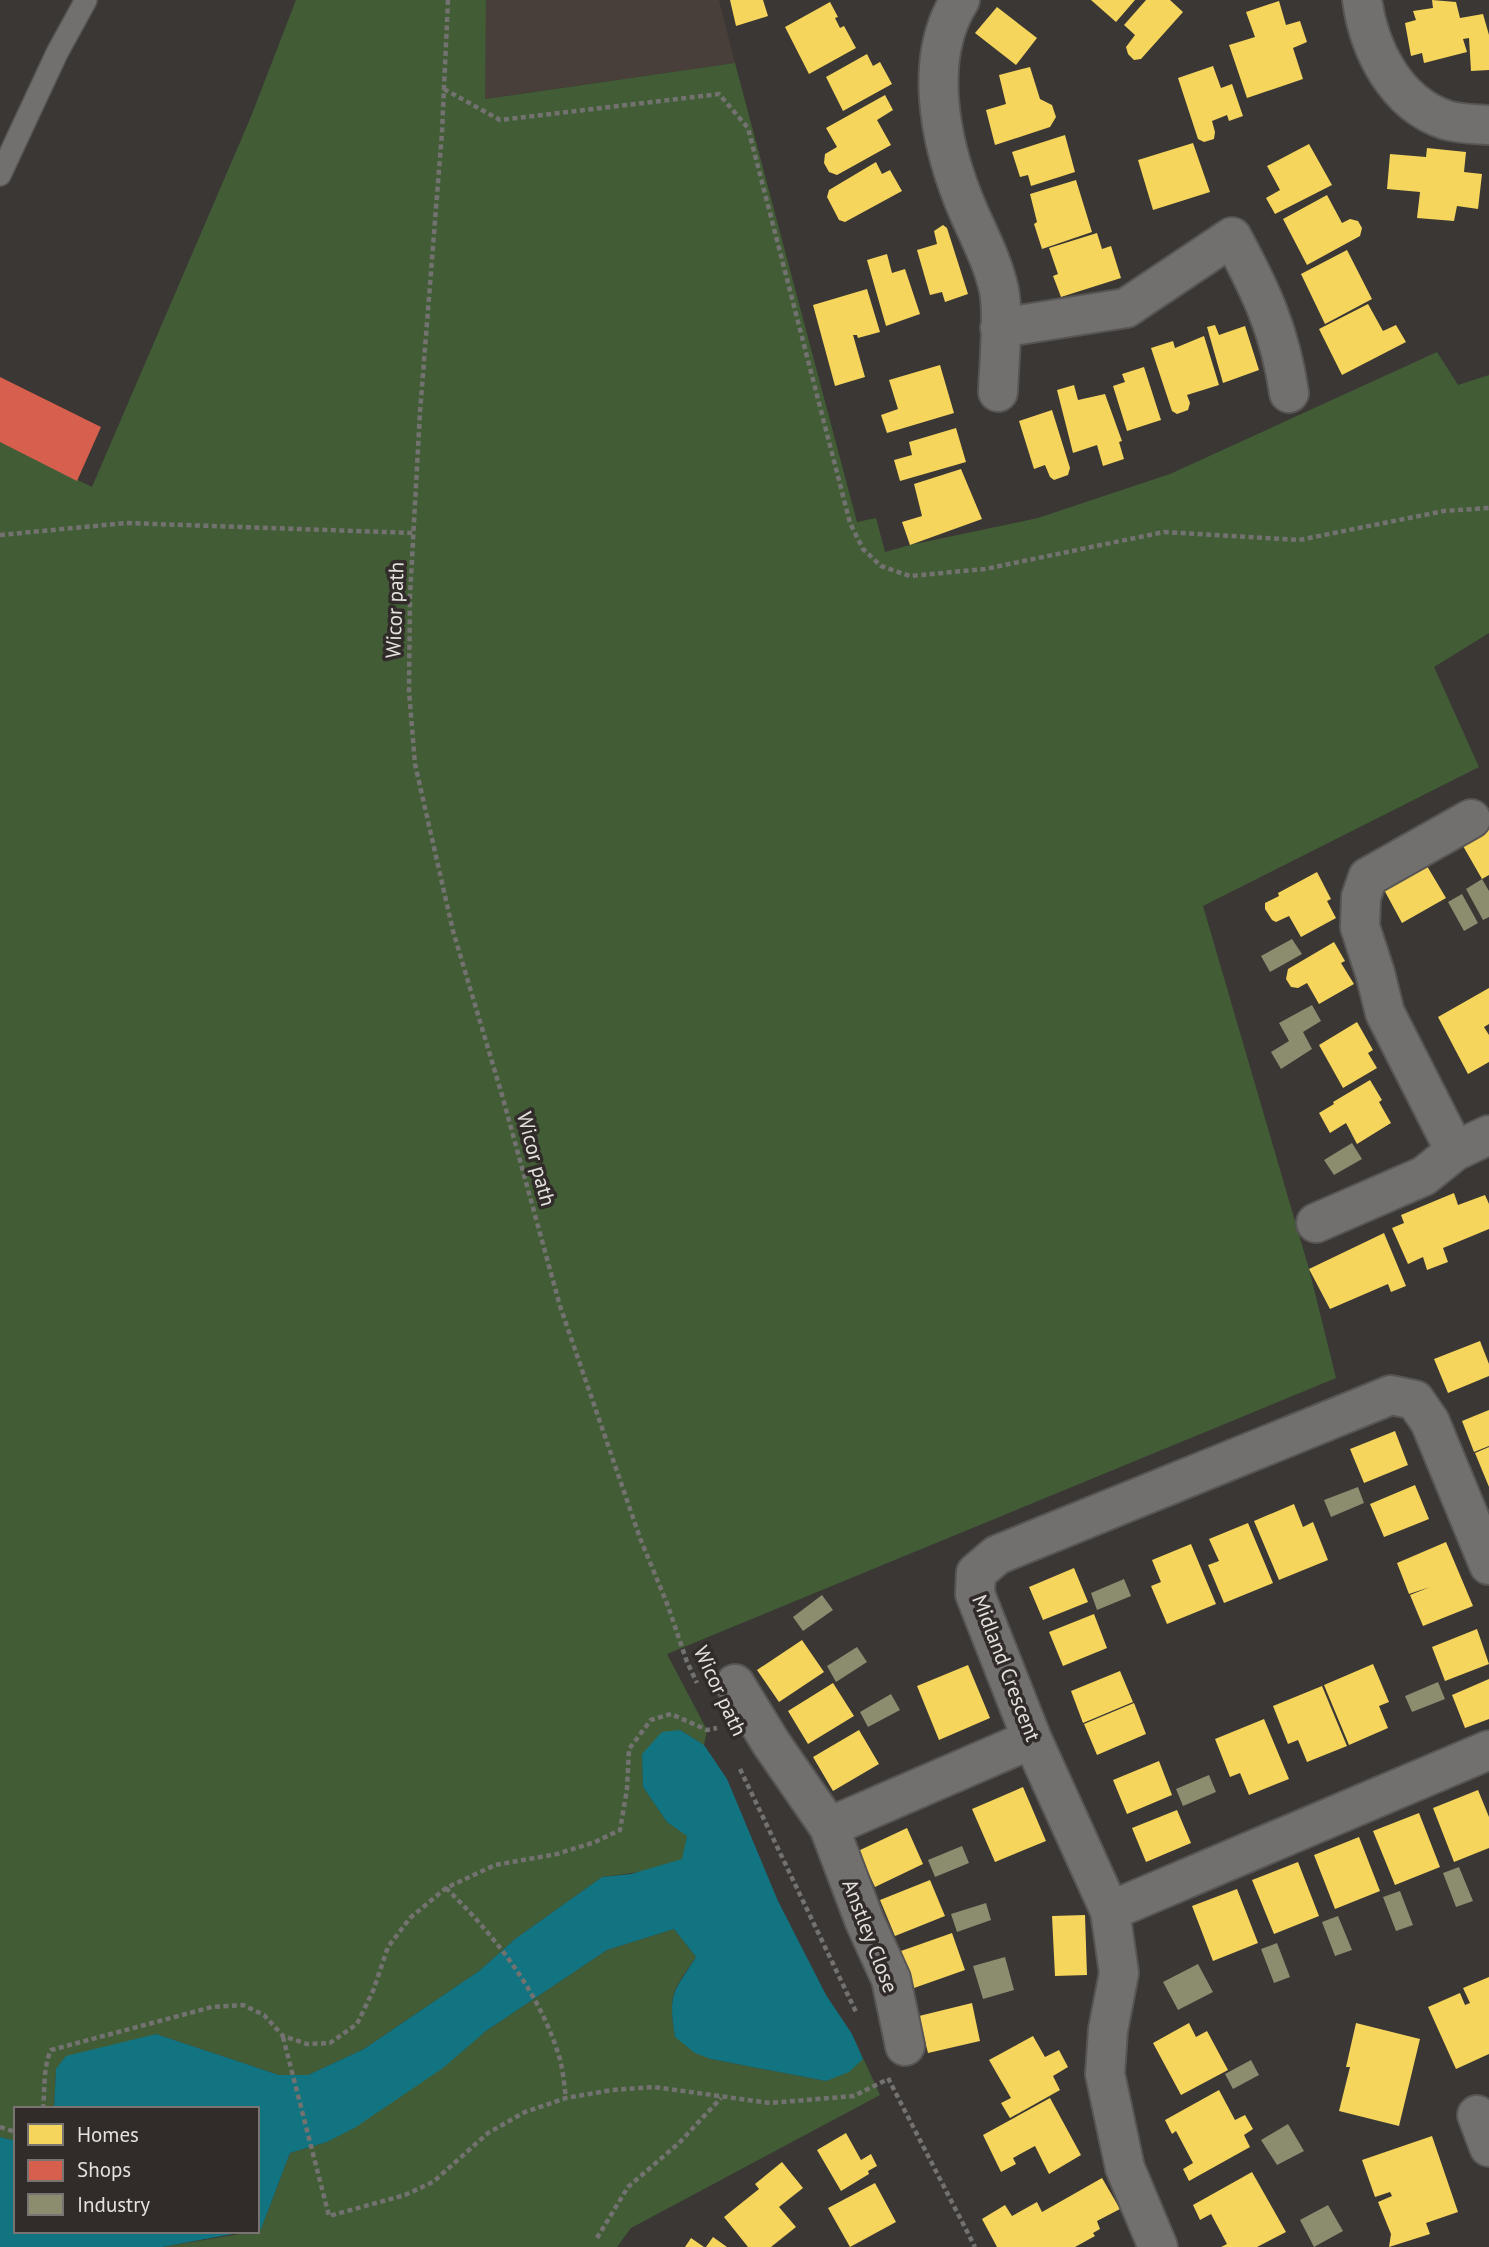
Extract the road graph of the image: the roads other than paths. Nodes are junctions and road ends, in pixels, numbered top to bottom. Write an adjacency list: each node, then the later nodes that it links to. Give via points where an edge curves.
1 (86, 0): 5 (lane)
2 (960, 0): 7 (street, via 941,44 940,103 951,165 1000,293)
3 (1362, 0): 4 (street, via 1375,50 1414,102 1432,114 1461,123)
4 (1489, 125)
5 (7, 140): 6 (lane)
6 (0, 175)
7 (1000, 328): 8 (street); 9 (street, via 1126,308 1232,237 1271,315)
8 (998, 392)
9 (1289, 393)
10 (1471, 819): 11 (street, via 1368,877 1360,897 1360,926 1385,1013)
11 (1472, 1143): 12 (street, via 1424,1176)
12 (1316, 1223)
13 (1489, 1565): 15 (street, Midland Crescent, via 1430,1422 1415,1400 1391,1395 997,1555 976,1573 975,1594)
14 (735, 1684): 17 (street, Anstley Close)
15 (1032, 1739): 17 (street); 18 (street, Midland Crescent)
16 (1489, 1751): 18 (street)
17 (829, 1827): 19 (street, Anstley Close, via 891,1979)
18 (1110, 1911): 20 (street, Midland Crescent, via 1119,1973 1105,2074 1125,2168)
19 (892, 2064)
20 (1158, 2247)

